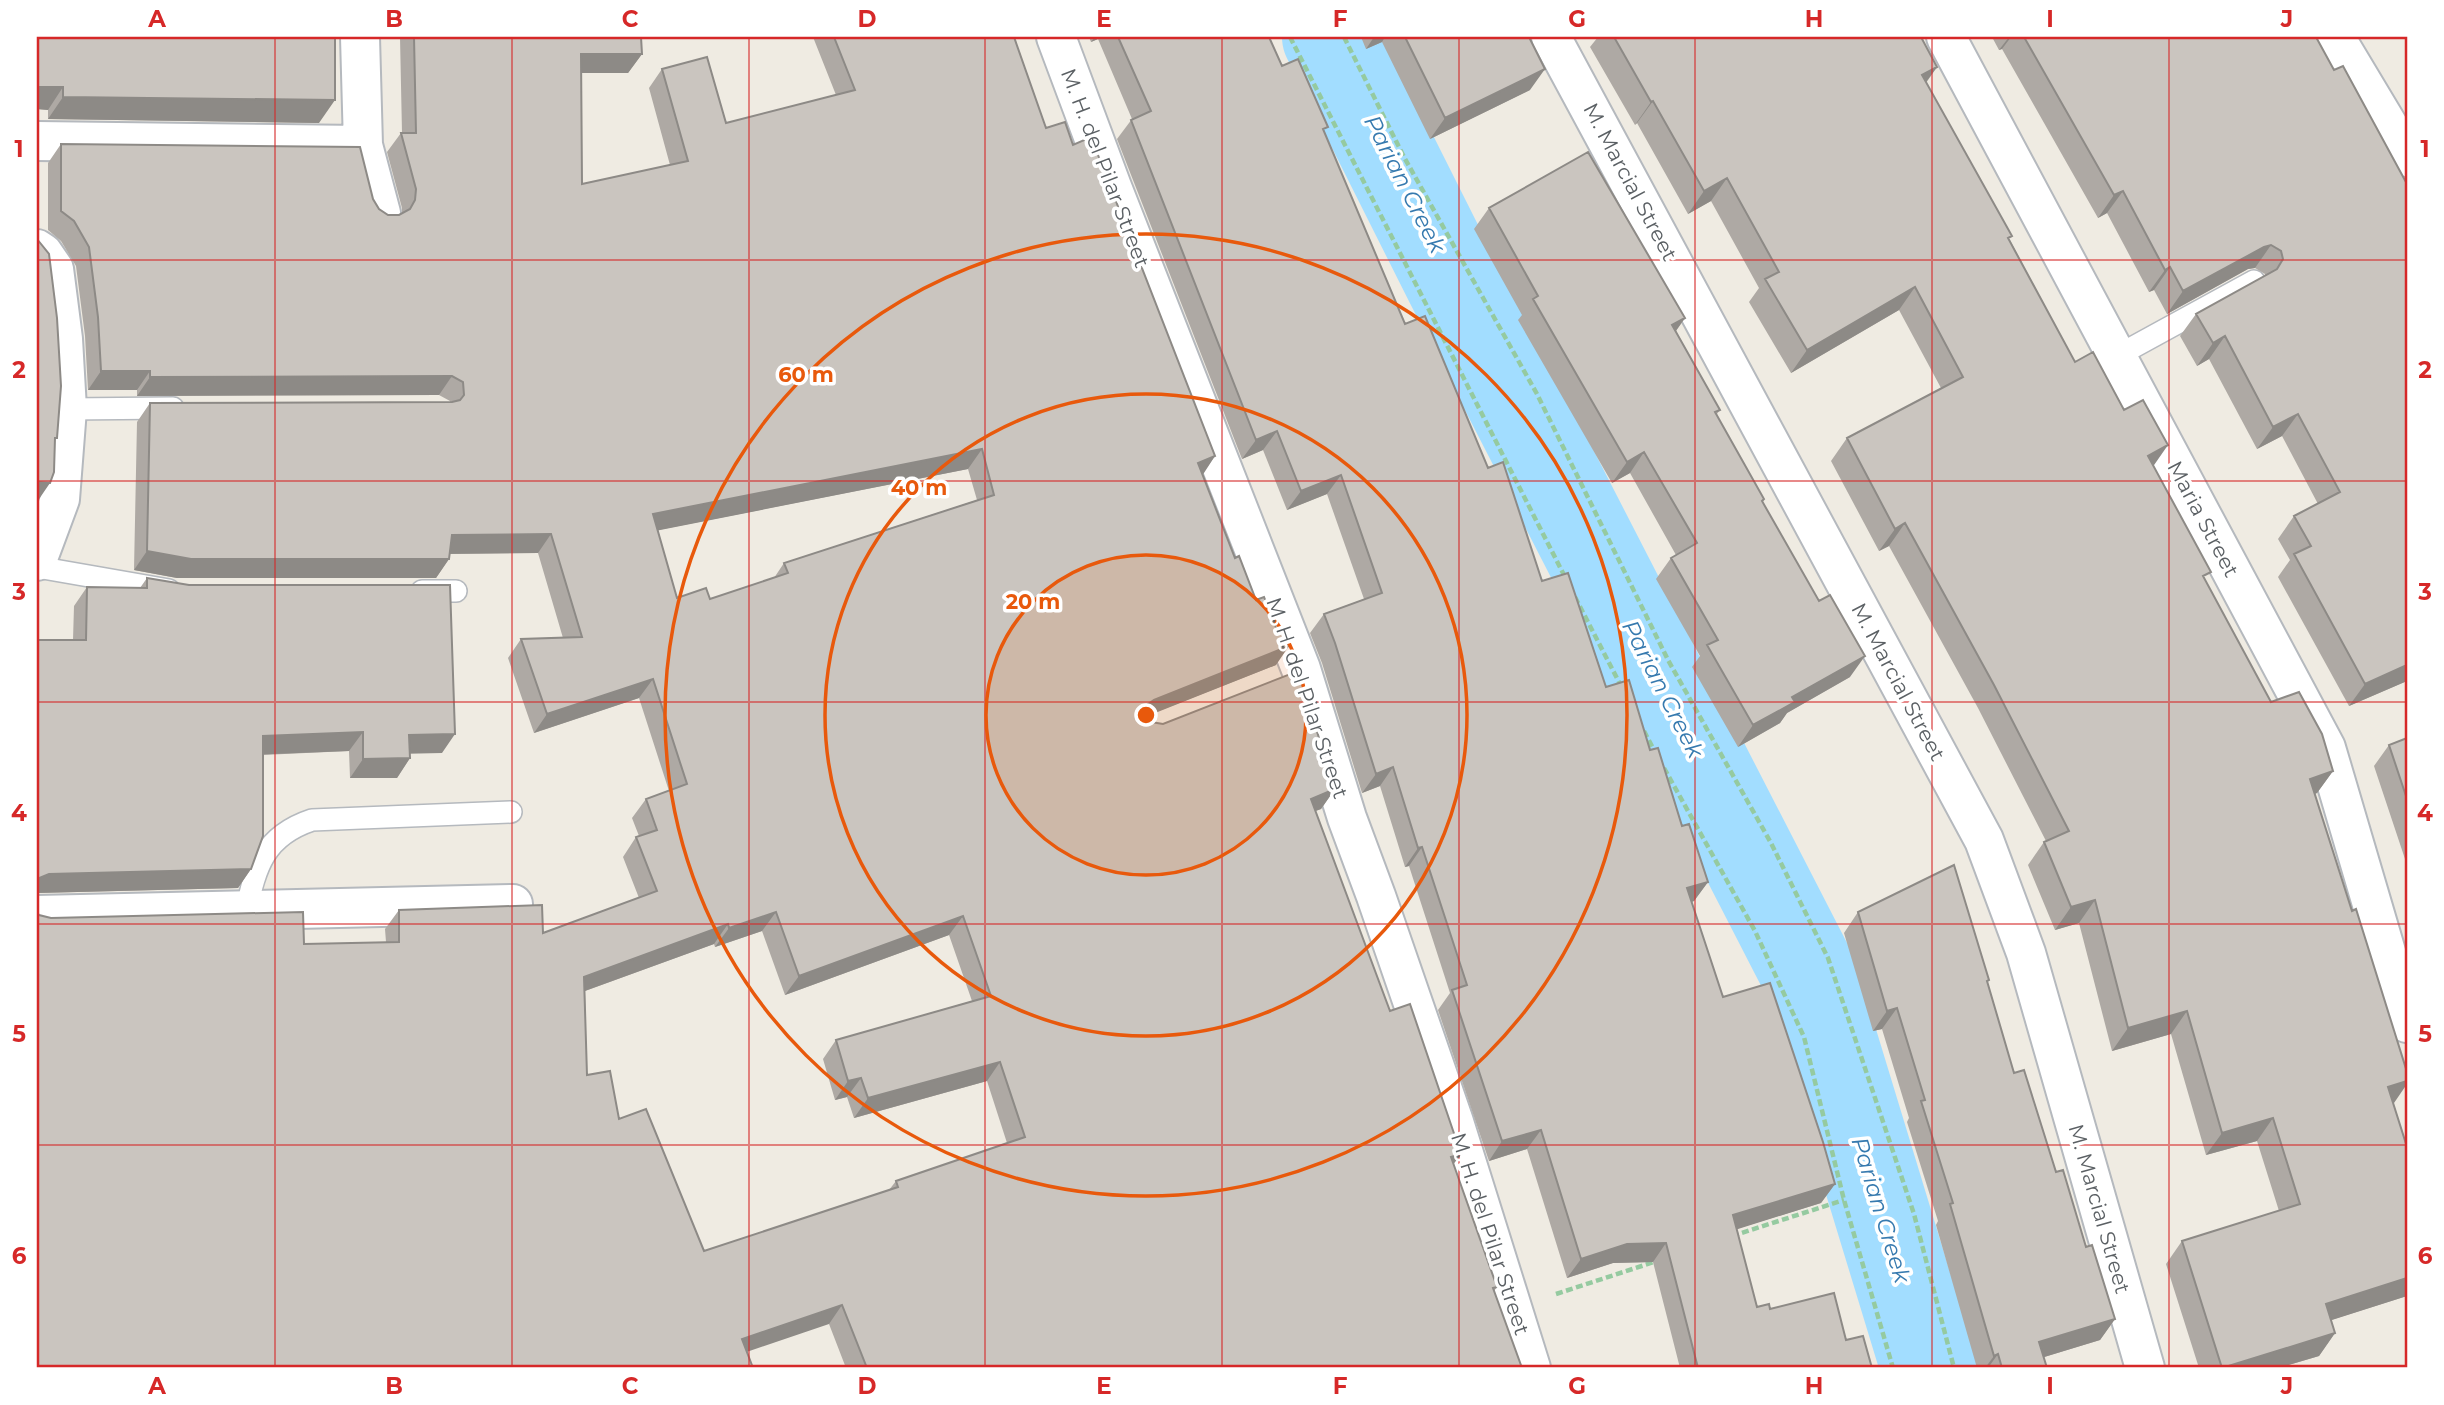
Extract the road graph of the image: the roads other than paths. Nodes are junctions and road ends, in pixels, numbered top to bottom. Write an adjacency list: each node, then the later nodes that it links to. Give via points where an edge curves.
1 (360, 37): 7 (street)
2 (1055, 37): 26 (street, M. H. del Pilar Street, via 1289,674 1376,895)
3 (1551, 37): 27 (street, M. Marcial Street, via 1984,840 2026,953)
4 (1946, 37): 12 (street, Maria Street)
5 (2335, 37): 8 (street)
6 (37, 141): 7 (street)
7 (363, 145): 9 (street)
8 (2407, 157)
9 (381, 213)
10 (45, 259): 14 (street, via 63,339)
11 (2254, 281): 12 (lane)
12 (2117, 356): 24 (street, Maria Street, via 2326,748)
13 (191, 408): 14 (lane)
14 (67, 409): 15 (street, via 60,499)
15 (37, 561)
16 (37, 567): 17 (lane)
17 (190, 591)
18 (400, 591): 19 (lane)
19 (456, 591)
20 (511, 812): 22 (lane, via 312,820 296,825 265,852)
21 (513, 904): 22 (street)
22 (246, 911): 23 (street)
23 (37, 915)
24 (2400, 970): 25 (street, Maria Street)
25 (2407, 1023)
26 (1531, 1368)
27 (2146, 1368)

